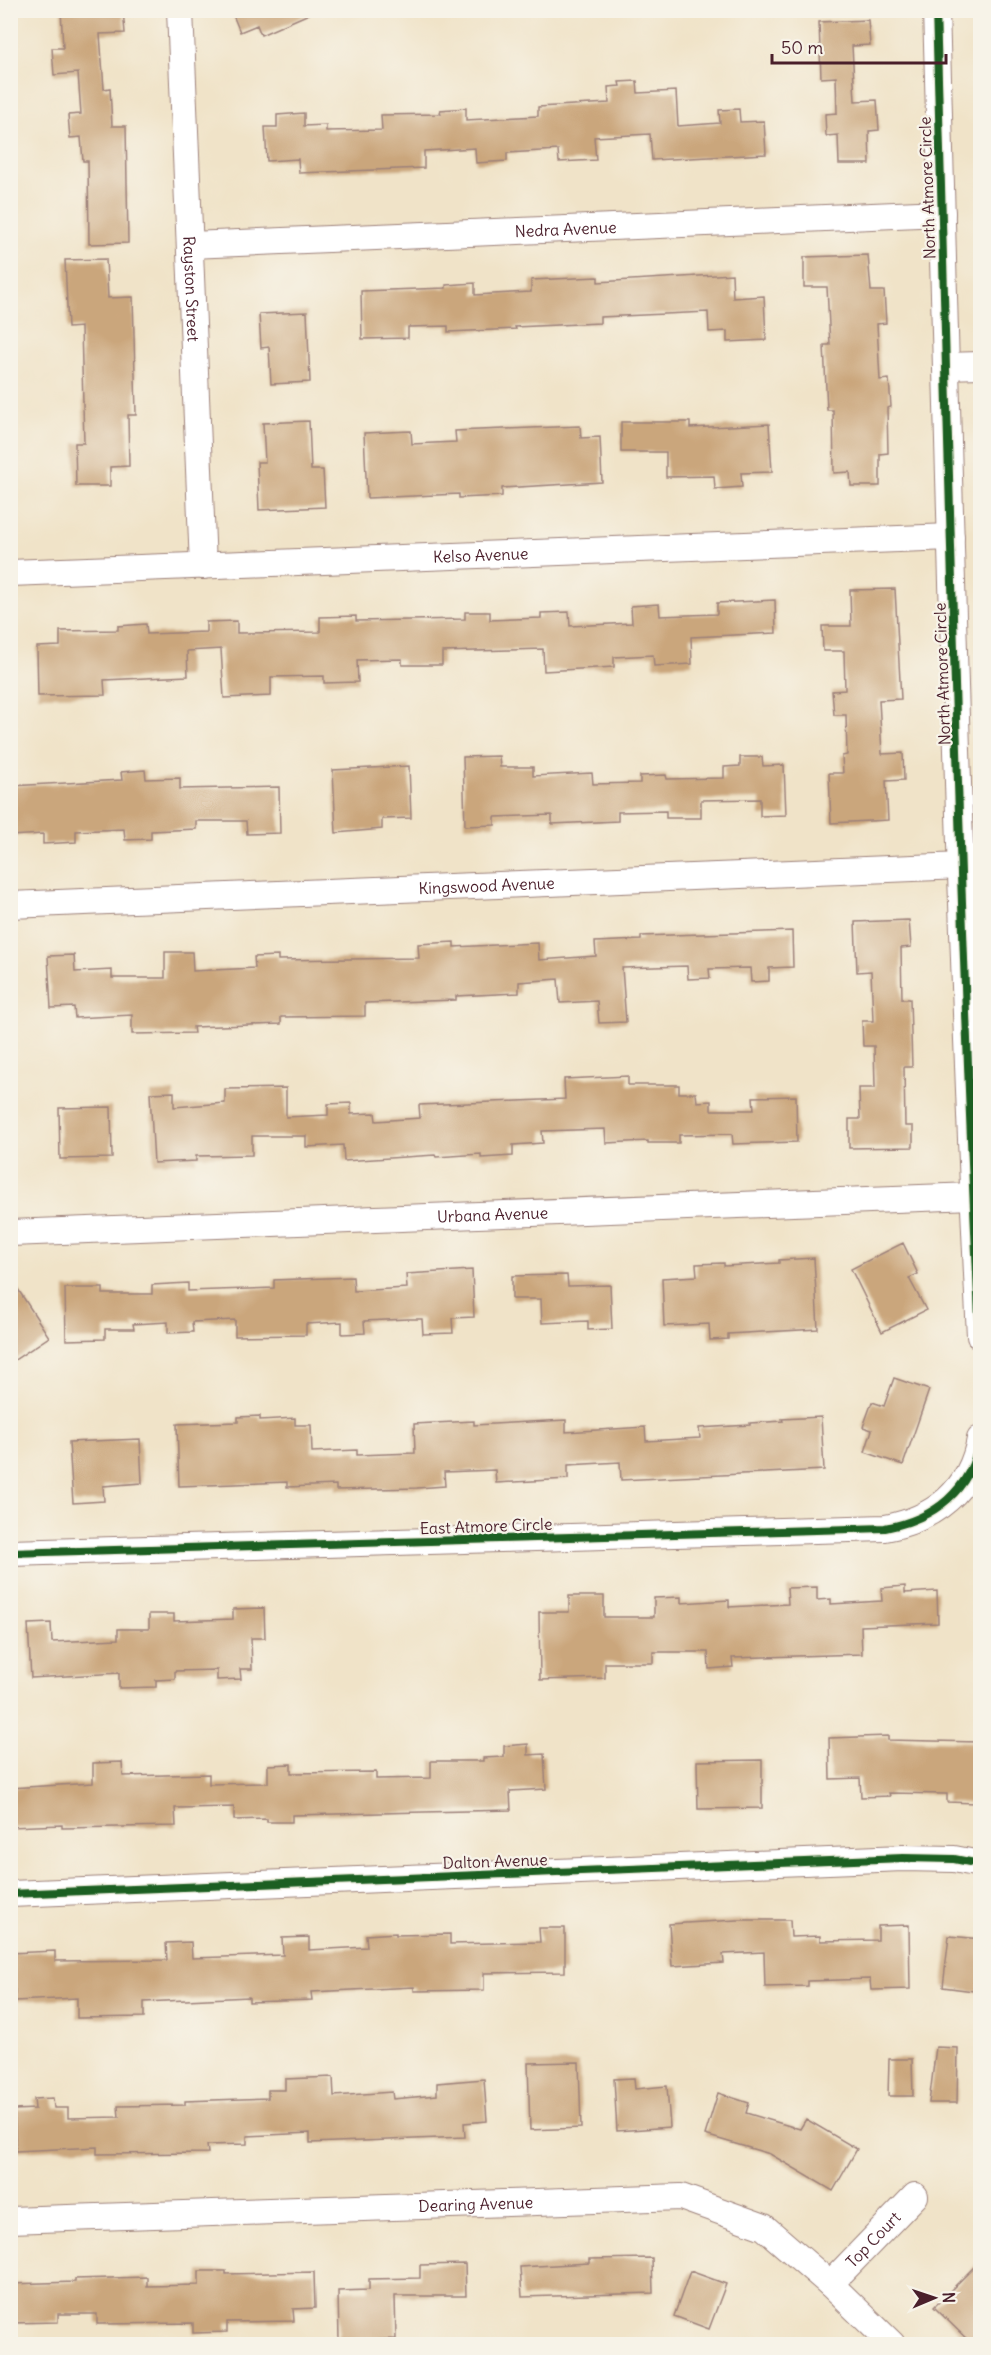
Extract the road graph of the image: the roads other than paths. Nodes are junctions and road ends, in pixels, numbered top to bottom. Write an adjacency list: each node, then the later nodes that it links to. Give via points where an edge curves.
1 (180, 10): 4 (street, Rayston Street)
2 (936, 10): 3 (street, North Atmore Circle)
3 (942, 213): 4 (street, Nedra Avenue); 6 (street, North Atmore Circle)
4 (190, 245): 8 (street, Rayston Street)
5 (981, 365): 6 (street)
6 (945, 366): 7 (street, North Atmore Circle)
7 (951, 537): 8 (street, Kelso Avenue); 10 (street, North Atmore Circle)
8 (203, 566): 9 (street, Kelso Avenue)
9 (10, 573)
10 (962, 866): 11 (street, Kingswood Avenue); 12 (street, North Atmore Circle)
11 (10, 904)
12 (973, 1196): 13 (street, Urbana Avenue); 14 (street, North Atmore Circle)
13 (10, 1233)
14 (981, 1336)
15 (981, 1439): 16 (street, East Atmore Circle, via 974,1463 954,1494 922,1517 885,1528)
16 (10, 1553)
17 (981, 1864): 18 (street, Dalton Avenue, via 903,1858)
18 (10, 1894)
19 (915, 2196): 21 (street, Top Court)
20 (10, 2220): 21 (street, Dearing Avenue, via 681,2197 764,2228)
21 (830, 2284): 22 (street, Dearing Avenue)
22 (892, 2344)

